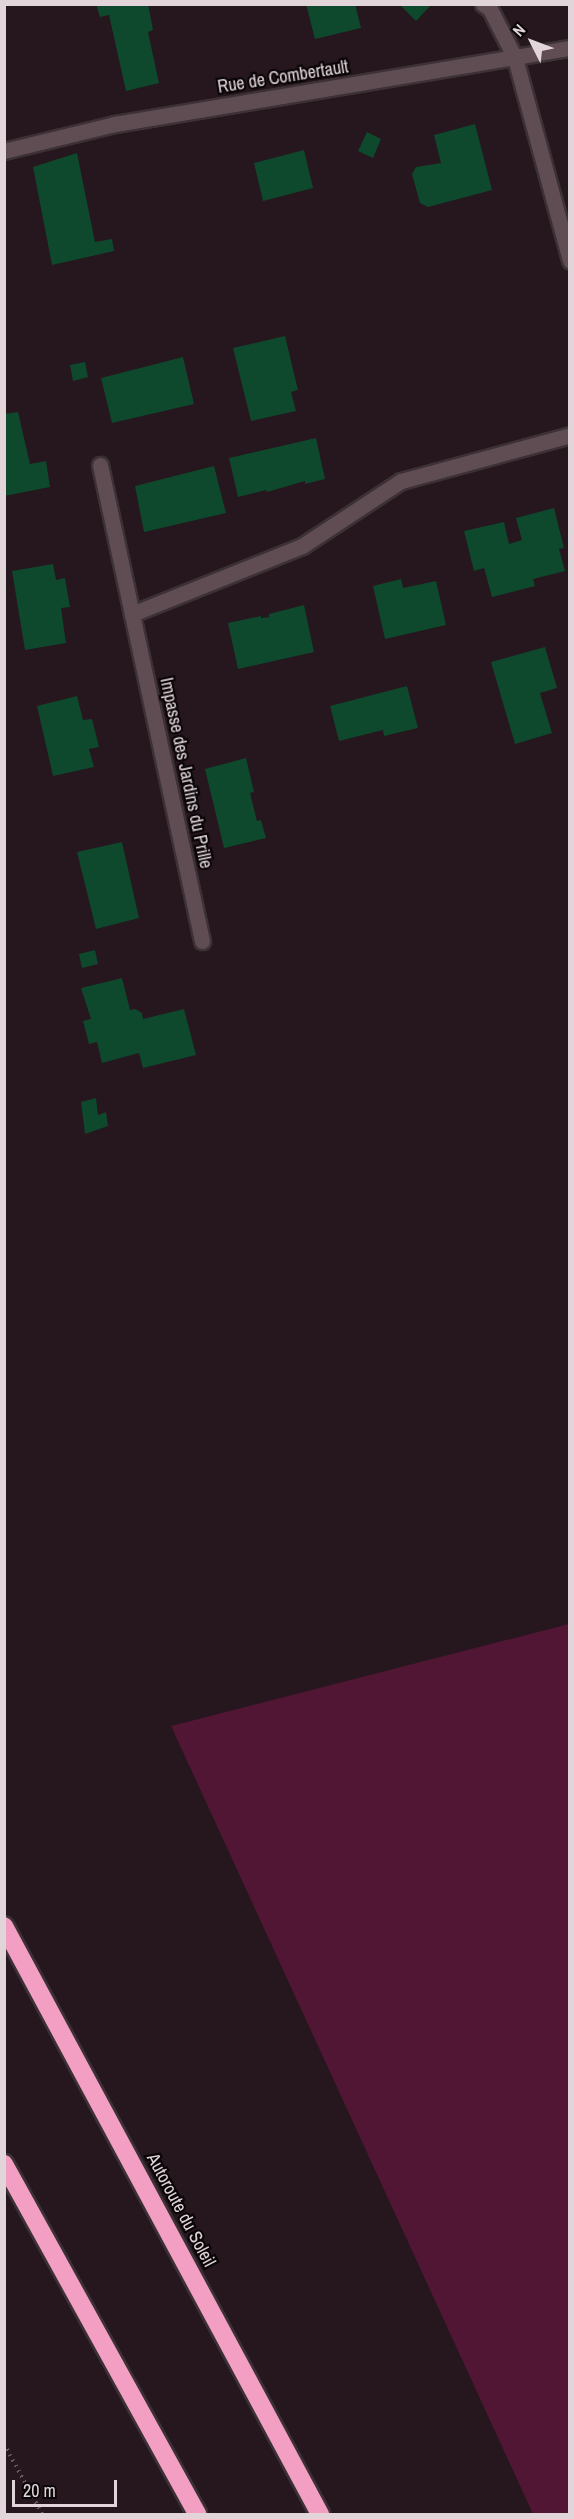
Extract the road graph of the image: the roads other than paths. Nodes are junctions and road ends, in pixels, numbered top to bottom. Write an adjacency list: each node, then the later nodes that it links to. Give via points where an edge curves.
1 (483, 4): 3 (street, via 490,9)
2 (570, 48): 3 (street, Rue de Combertault)
3 (515, 58): 4 (street, Rue de Combertault, via 116,124); 5 (street)
4 (4, 151)
5 (570, 261)
6 (570, 435): 8 (street, via 401,481 302,546)
7 (100, 465): 8 (street, Impasse des Jardins du Prille)
8 (132, 614): 9 (street, Impasse des Jardins du Prille)
9 (202, 942)
10 (4, 1926): 13 (highway, Autoroute du Soleil)
11 (4, 2164): 12 (highway)
12 (197, 2514)
13 (320, 2514)

